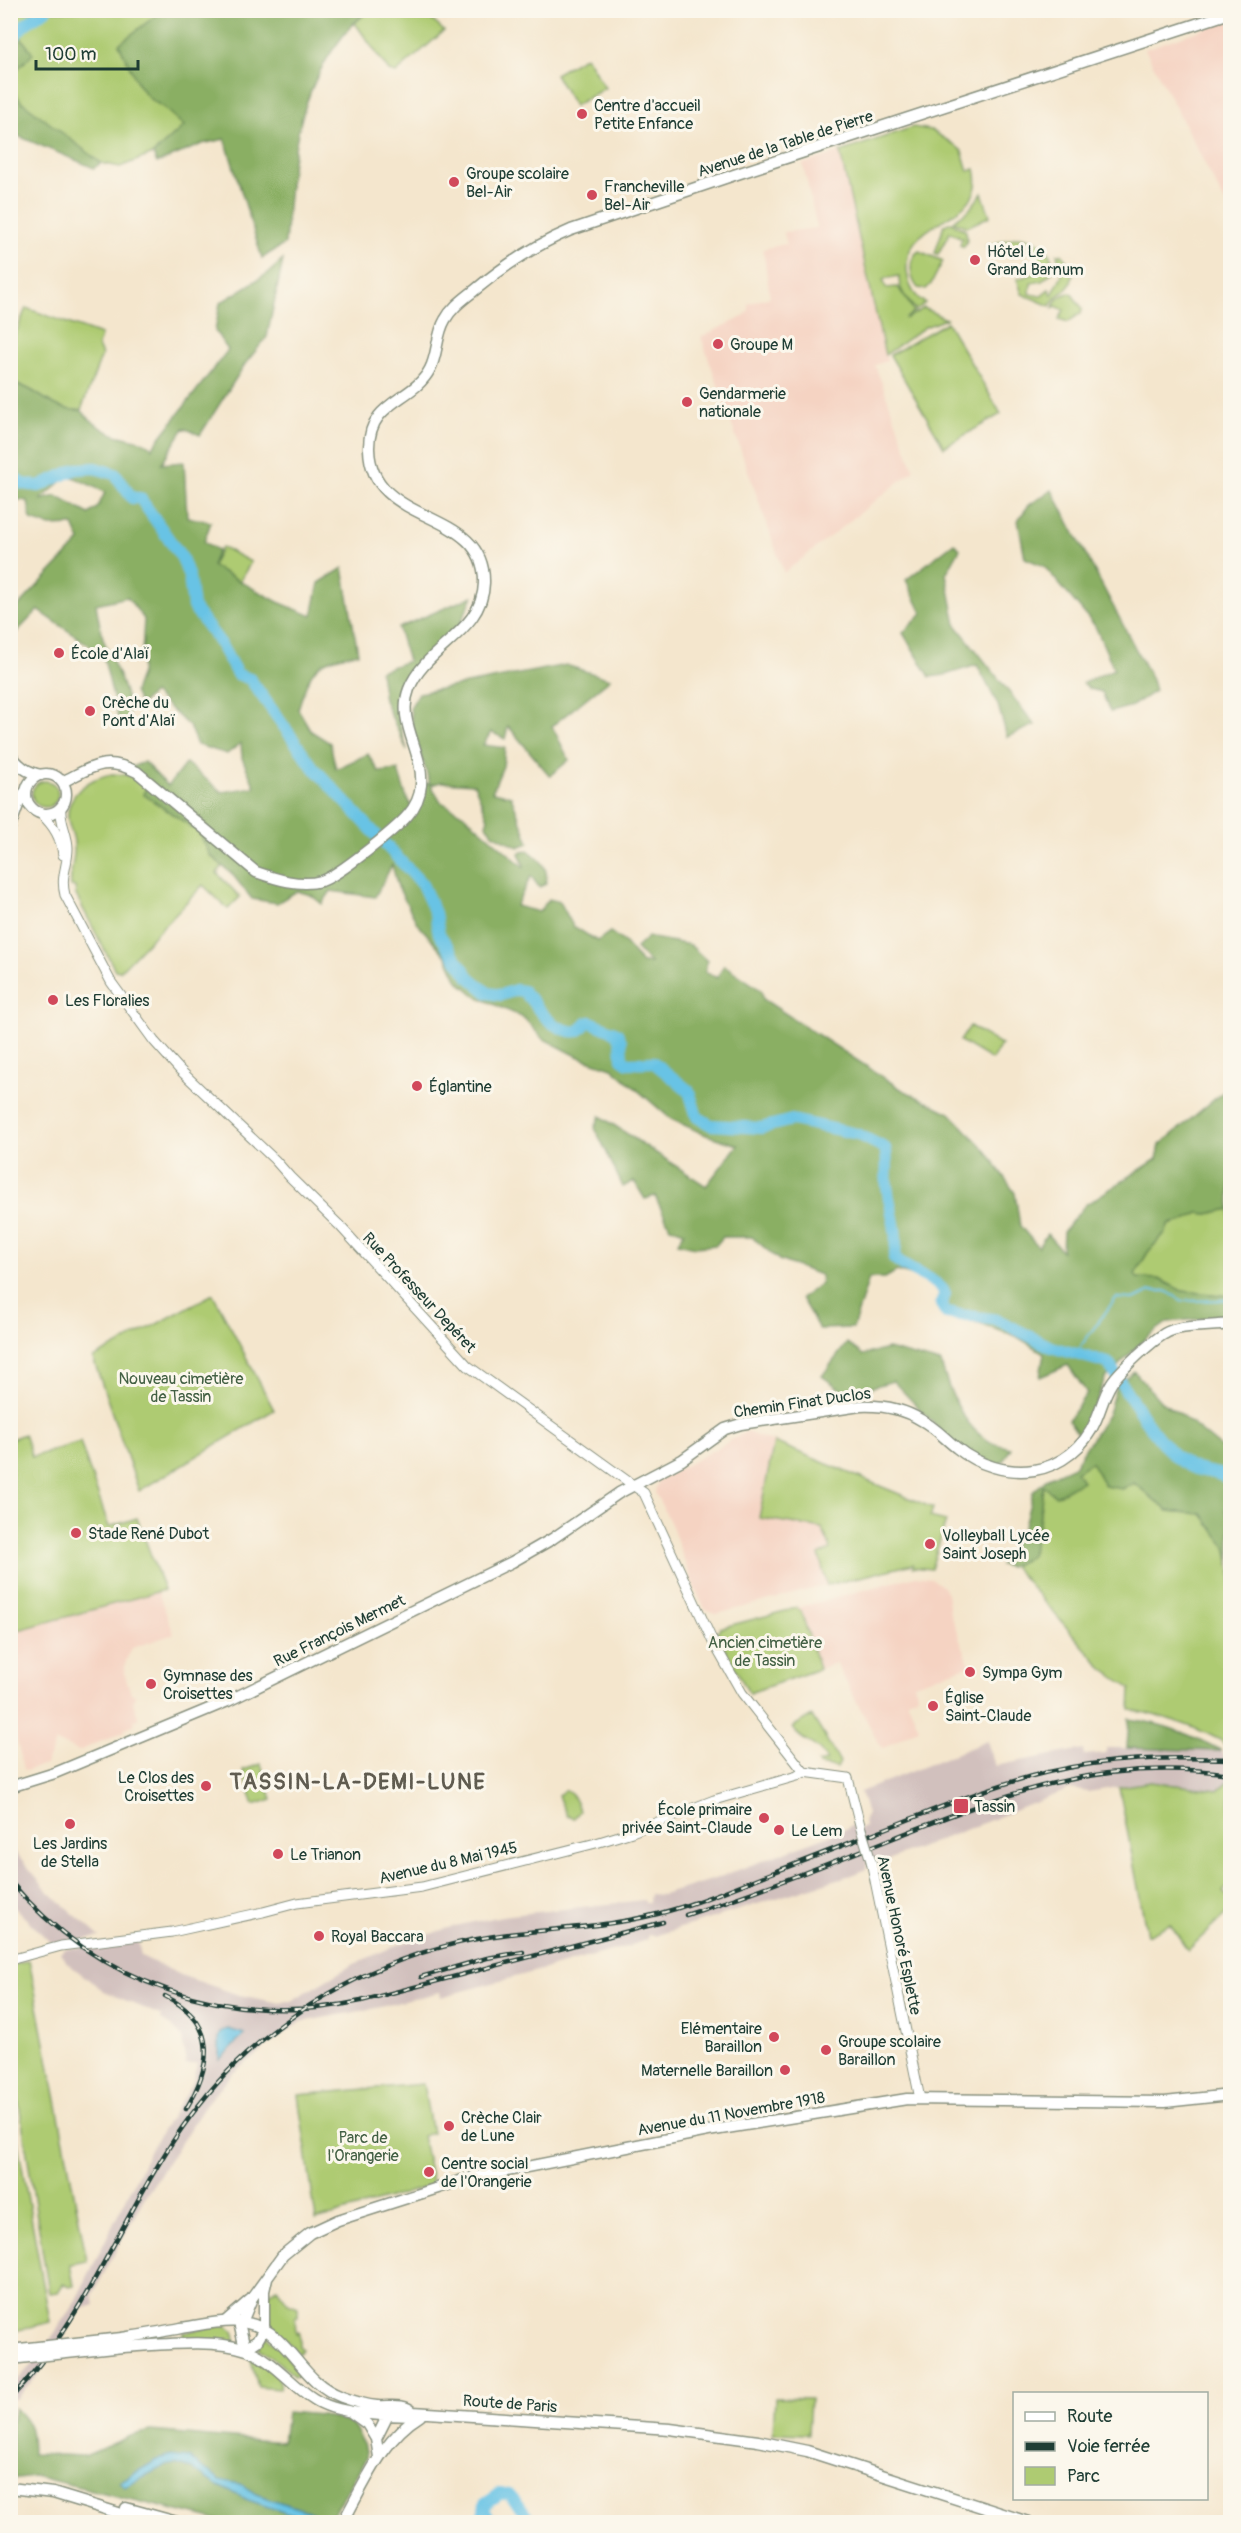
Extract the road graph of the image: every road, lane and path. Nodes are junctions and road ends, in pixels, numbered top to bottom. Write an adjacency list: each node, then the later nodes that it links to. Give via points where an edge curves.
1 (1230, 13): 3 (main road, Avenue de la Table de Pierre, via 571,230 518,256 458,303 443,322 425,378 384,409 371,433 370,461 381,487 399,503 464,537 478,556 484,580 484,593 475,614 424,665 410,688 405,710 420,761 421,789 409,814 322,881 273,878 256,872)
2 (10, 756): 4 (main road, via 27,771); 6 (main road)
3 (137, 772): 5 (main road, via 106,763); 7 (main road, via 99,770 84,777)
4 (41, 775): 5 (main road); 6 (main road)
5 (62, 782): 7 (main road)
6 (27, 788): 8 (main road); 11 (main road)
7 (66, 794): 9 (main road)
8 (31, 807): 10 (main road); 11 (main road, via 19,812)
9 (61, 807): 10 (main road); 12 (street, Rue Professeur Depéret, via 68,852)
10 (41, 814): 12 (street, via 60,838)
11 (12, 824)
12 (63, 868): 14 (street, Rue Professeur Depéret, via 69,903 108,978 160,1048 340,1226 468,1366)
13 (1230, 1324): 14 (main road, Chemin Finat Duclos, via 1162,1334 1113,1380 1084,1442 1055,1464 1036,1470 995,1468 959,1450 921,1419 879,1406 860,1406 725,1429 682,1460)
14 (634, 1486): 15 (street, Rue Professeur Depéret, via 648,1498 698,1610 741,1693); 17 (main road, Rue François Mermet, via 512,1562 238,1697 55,1773)
15 (804, 1772): 16 (street, Avenue du 8 Mai 1945); 18 (street, Avenue du 8 Mai 1945, via 714,1800 617,1837 422,1887 297,1902 159,1935 48,1948)
16 (848, 1778): 20 (street, Avenue Honoré Esplette, bridge, via 871,1861)
17 (10, 1787)
18 (10, 1960)
19 (1230, 2095): 20 (main road, Avenue du 11 Novembre 1918, via 1166,2102)
20 (920, 2099): 21 (main road, Avenue du 11 Novembre 1918, via 708,2131 466,2179 338,2220 310,2233 283,2255)
21 (267, 2278): 22 (main road, Avenue du 11 Novembre 1918); 25 (main road)
22 (252, 2298): 23 (main road); 24 (main road, Avenue du 11 Novembre 1918)
23 (226, 2320): 24 (main road, Route de Paris); 26 (main road, Route de Paris)
24 (242, 2322): 25 (main road, Route de Paris); 27 (main road)
25 (264, 2329): 27 (main road, via 257,2341); 30 (main road, Route de Paris, via 319,2385 346,2398)
26 (122, 2342): 27 (main road, Route de Paris); 28 (main road, Route de Paris, bridge); 29 (main road, Route de Paris, bridge)
27 (245, 2349): 31 (main road, Route de Paris, via 264,2358 315,2400)
28 (10, 2350)
29 (10, 2359)
30 (379, 2406): 32 (main road, Route de Paris, via 396,2406); 33 (main road)
31 (348, 2411): 33 (main road, Route de Paris); 34 (main road, via 367,2424)
32 (417, 2414): 33 (main road, Route de Paris, via 398,2410); 35 (main road); 42 (main road, Route de Paris, via 746,2442 813,2456); 43 (main road, Route de Paris, via 670,2429 758,2440 807,2451)
33 (388, 2415): 34 (main road); 35 (main road)
34 (376, 2439): 36 (main road)
35 (390, 2443): 36 (main road)
36 (379, 2457): 39 (main road)
37 (10, 2488): 38 (main road)
38 (53, 2493): 40 (main road); 41 (main road, via 70,2493)
39 (343, 2522)
40 (148, 2523)
41 (177, 2523)
42 (1019, 2523)
43 (1029, 2523)

